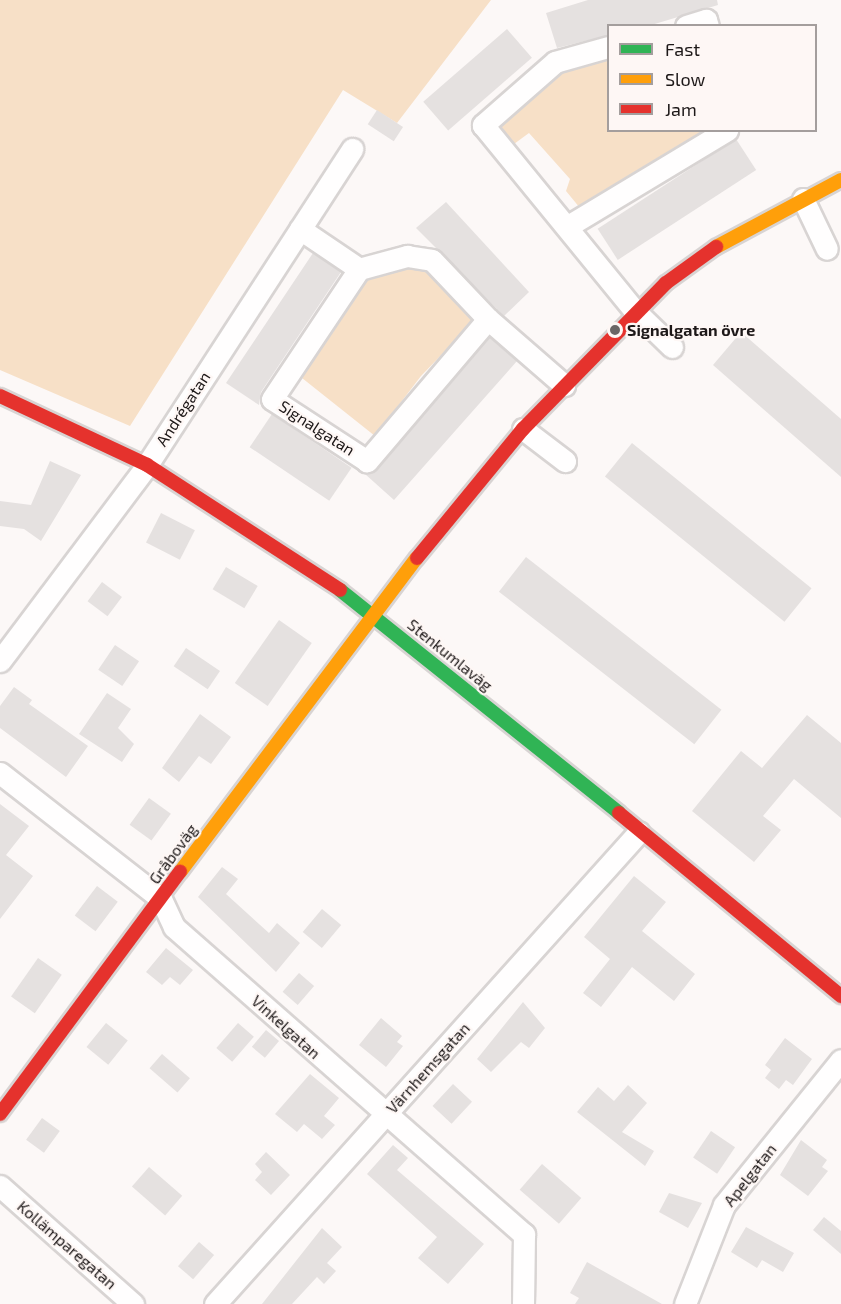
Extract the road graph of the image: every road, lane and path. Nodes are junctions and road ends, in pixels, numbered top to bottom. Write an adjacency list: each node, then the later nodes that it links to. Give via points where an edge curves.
1 (693, 24): 2 (street, via 706,20)
2 (707, 24)
3 (607, 48): 8 (street, via 555,62 483,125)
4 (724, 132): 8 (street)
5 (352, 149): 9 (street, Andrégatan)
6 (841, 180): 7 (street)
7 (803, 199): 10 (street); 12 (street, via 707,252)
8 (568, 226): 12 (street)
9 (300, 229): 11 (street); 19 (street, Andrégatan)
10 (827, 249)
11 (359, 268): 13 (street, via 407,256 432,260); 13 (street, Signalgatan, via 272,399 367,461)
12 (634, 310): 14 (street); 15 (street)
13 (488, 320): 15 (street)
14 (672, 347)
15 (564, 385): 17 (street)
16 (0, 396): 19 (street, Stenkumlaväg)
17 (523, 429): 18 (street); 20 (street)
18 (565, 462)
19 (147, 465): 20 (street, Stenkumlaväg, via 231,515); 21 (street, Andrégatan)
20 (372, 613): 23 (street, Stenkumlaväg); 24 (street, Gråboväg)
21 (0, 661)
22 (0, 773): 24 (street, Vinkelgatan)
23 (639, 832): 25 (street, Stenkumlaväg); 28 (street, Värnhemsgatan)
24 (161, 899): 27 (street, Gråboväg); 28 (street, Vinkelgatan, via 174,927)
25 (841, 996)
26 (841, 1060): 33 (street, Apelgatan, via 724,1205)
27 (0, 1114)
28 (385, 1116): 31 (street, Värnhemsgatan); 32 (street, Vinkelgatan, via 524,1234)
29 (0, 1186): 30 (street, Kollämparegatan)
30 (133, 1304)
31 (215, 1304)
32 (523, 1304)
33 (685, 1304)

